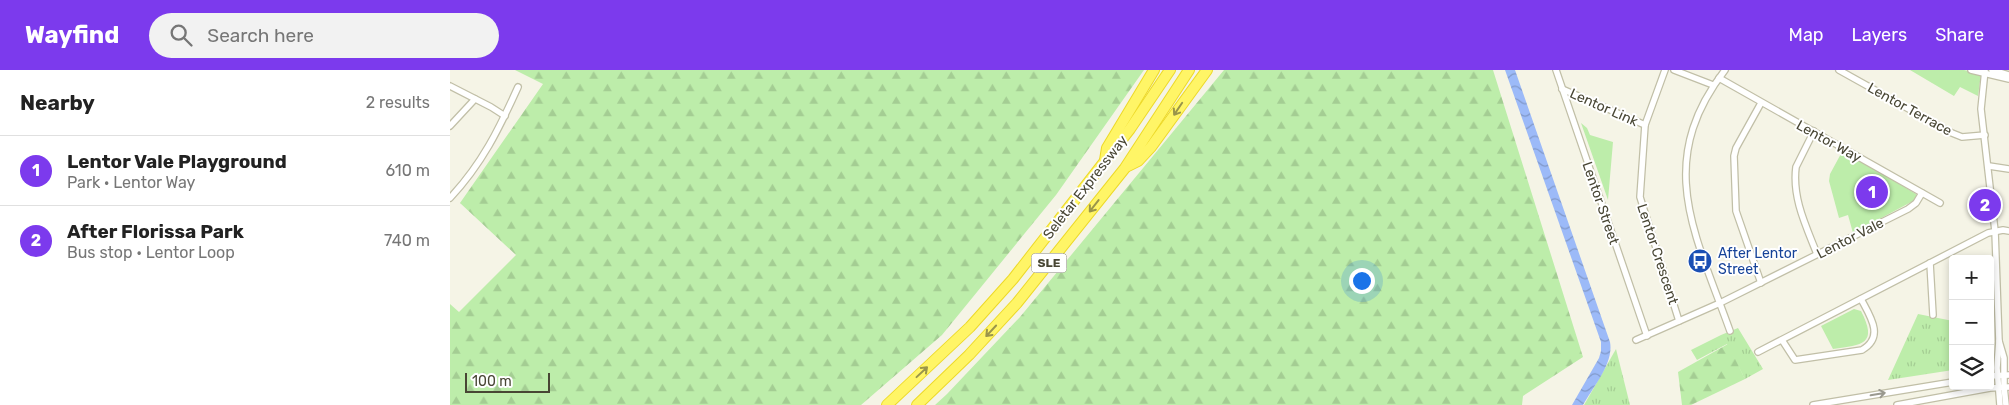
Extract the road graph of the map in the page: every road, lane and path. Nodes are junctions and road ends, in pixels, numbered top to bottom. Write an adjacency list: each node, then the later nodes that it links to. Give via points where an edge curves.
1 (1154, 70): 26 (highway, via 1106,150)
2 (1170, 70): 26 (highway, Seletar Expressway / SLE)
3 (1189, 70): 28 (highway, Seletar Expressway / SLE)
4 (1207, 70): 28 (highway, one-way to 28, via 1151,147 1138,161)
5 (1556, 70): 18 (street, Lentor Street)
6 (1665, 70): 22 (street, Lentor Crescent)
7 (1674, 70): 15 (street)
8 (1725, 70): 13 (street)
9 (1839, 70): 25 (street, Lentor Terrace, via 1952,133)
10 (1971, 70): 11 (street)
11 (1987, 71): 12 (street); 14 (street); 25 (street, via 1983,113)
12 (2009, 75)
13 (1719, 78): 15 (street); 20 (street, Lentor Way)
14 (2009, 79)
15 (1713, 85): 39 (street, via 1688,144 1685,179 1690,218)
16 (450, 86): 19 (street)
17 (518, 87): 21 (street)
18 (1562, 89): 22 (street, Lentor Link); 43 (street, Lentor Street)
19 (475, 98): 21 (street); 23 (street)
20 (1761, 103): 24 (street, Lentor Way); 37 (street, via 1734,156 1737,215)
21 (505, 116): 31 (street, via 483,158)
22 (1645, 125): 41 (street, Lentor Crescent, via 1640,197)
23 (450, 126)
24 (1814, 131): 30 (street, Lentor Way); 35 (street, via 1795,173 1799,208)
25 (1985, 135): 27 (street)
26 (1104, 164): 50 (highway, Seletar Expressway / SLE, one-way to 26, via 982,314)
27 (1989, 166): 29 (street); 33 (street)
28 (1125, 168): 51 (highway, Seletar Expressway / SLE, one-way to 51, via 1017,303)
29 (2009, 169)
30 (1922, 193): 32 (street, Lentor Way); 35 (street, Lentor Vale, via 1908,208)
31 (450, 198)
32 (1940, 203)
33 (1995, 231): 34 (street); 36 (street); 47 (street, via 2000,342 1997,352)
34 (2009, 231)
35 (1817, 254): 37 (street, Lentor Vale)
36 (1930, 263): 38 (street); 40 (street)
37 (1762, 283): 39 (street, Lentor Vale)
38 (1861, 299): 45 (street); 45 (street, via 1875,328 1868,347 1795,360)
39 (1720, 303): 41 (street); 42 (street)
40 (1933, 315)
41 (1679, 321): 43 (street)
42 (1730, 331)
43 (1647, 336): 44 (street)
44 (1636, 340)
45 (1782, 340): 46 (street)
46 (1758, 352)
47 (2003, 375): 49 (street)
48 (1949, 383): 52 (street, one-way to 48)
49 (2004, 387): 53 (street); 54 (street); 55 (street)
50 (887, 405)
51 (917, 405)
52 (1813, 405)
53 (1897, 405)
54 (2000, 405)
55 (2006, 405)

